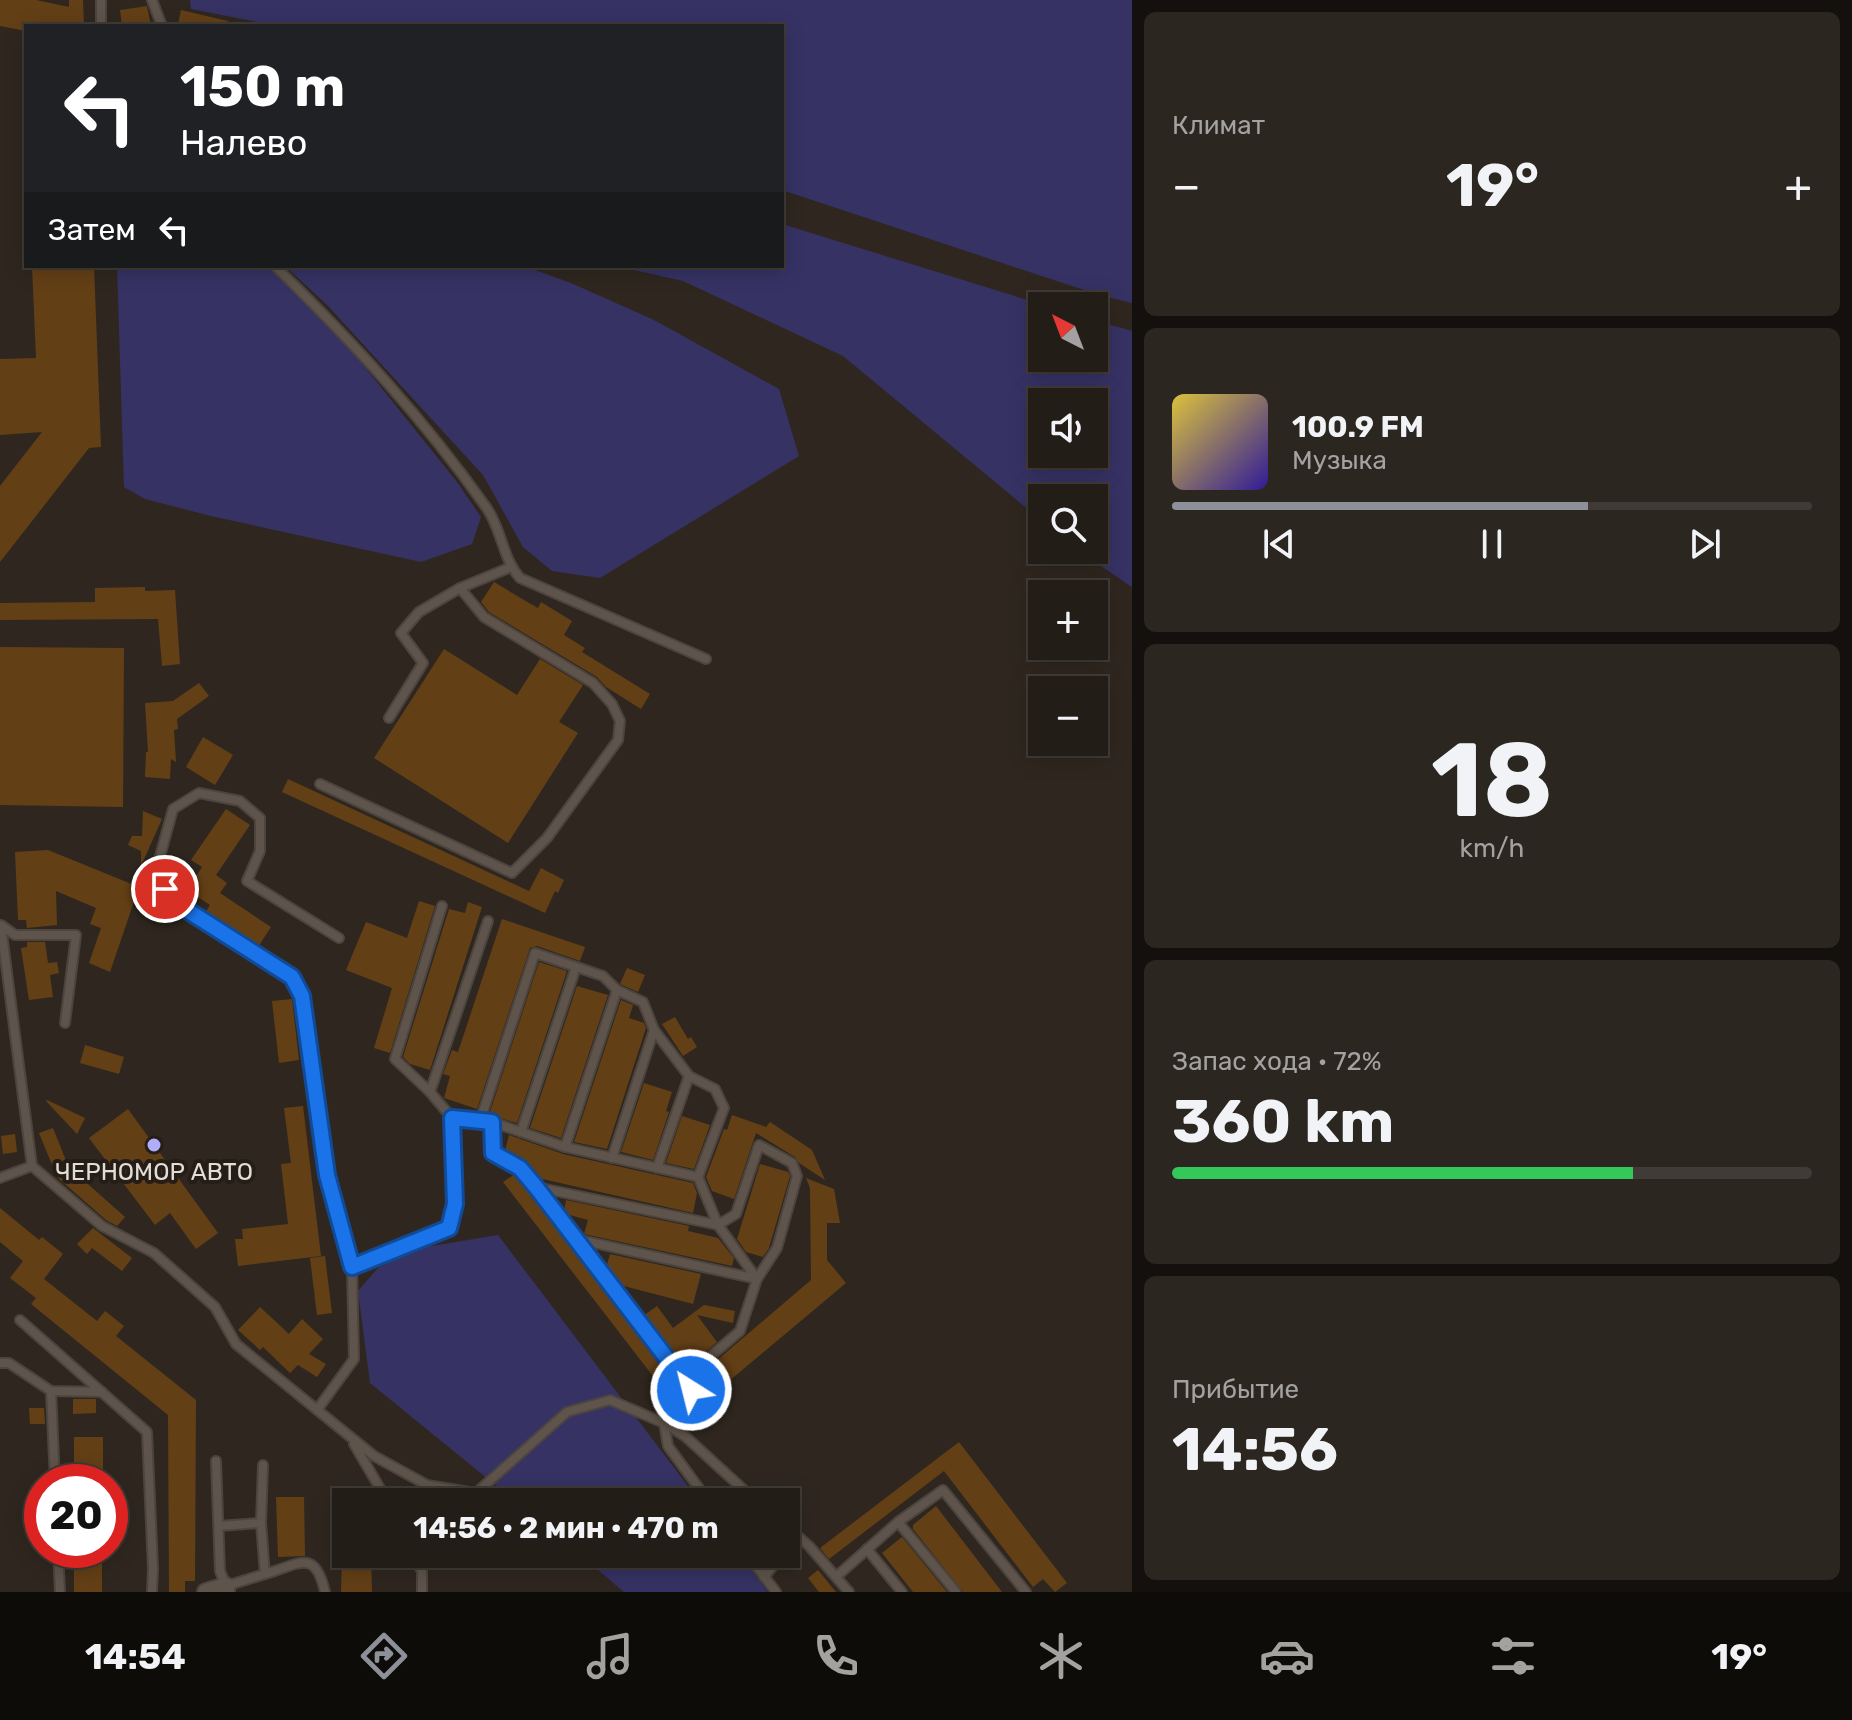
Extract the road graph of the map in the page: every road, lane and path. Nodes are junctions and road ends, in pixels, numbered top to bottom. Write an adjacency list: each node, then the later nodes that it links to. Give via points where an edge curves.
1 (101, 0): 3 (lane)
2 (152, 0): 4 (lane)
3 (101, 24)
4 (161, 24)
5 (277, 268): 6 (lane, via 412,410 488,510)
6 (511, 567): 7 (lane); 8 (lane, via 520,578 564,599)
7 (460, 588): 9 (lane, via 419,612 401,633 423,663); 10 (lane, via 484,617 593,683 612,704 620,721 618,740 609,753 547,838 512,873)
8 (706, 659)
9 (389, 718)
10 (320, 784)
11 (442, 906): 20 (lane, via 395,1059)
12 (488, 921): 20 (lane)
13 (0, 926): 17 (lane, via 15,935 76,935); 27 (lane)
14 (339, 938): 34 (lane, via 247,881 260,851 260,818 240,801 199,793 173,809 159,860 165,889 190,912 292,977 302,996 327,1175)
15 (576, 967): 16 (lane, via 603,976); 22 (lane, via 535,953); 24 (lane)
16 (617, 990): 18 (lane, via 643,1002); 25 (lane)
17 (65, 1023)
18 (654, 1030): 19 (lane); 26 (lane)
19 (689, 1076): 28 (lane); 29 (lane, via 715,1089 724,1108)
20 (430, 1092): 21 (lane)
21 (452, 1118): 22 (lane); 34 (lane, via 455,1204 449,1228)
22 (480, 1121): 23 (lane)
23 (492, 1122): 24 (lane); 31 (lane, via 493,1153 520,1168)
24 (521, 1132): 25 (lane)
25 (565, 1147): 26 (lane)
26 (612, 1158): 28 (lane)
27 (32, 1166): 30 (lane); 41 (lane, via 102,1226 154,1253 215,1307 236,1344)
28 (657, 1168): 29 (lane)
29 (698, 1177): 32 (lane)
30 (0, 1178)
31 (536, 1187): 32 (lane); 33 (lane)
32 (718, 1225): 35 (lane); 35 (lane, via 736,1214 759,1145 792,1163 797,1176 777,1248)
33 (576, 1239): 35 (lane); 38 (lane)
34 (352, 1267): 41 (lane, via 354,1359)
35 (757, 1279): 38 (lane, via 740,1331)
36 (20, 1320): 40 (lane)
37 (0, 1363): 39 (lane, via 9,1363)
38 (684, 1379): 42 (lane, via 691,1390)
39 (51, 1391): 40 (lane); 45 (lane)
40 (102, 1392): 64 (lane, via 147,1432)
41 (317, 1410): 43 (lane)
42 (664, 1423): 43 (lane, via 610,1400 567,1412 476,1493 427,1485); 48 (lane, via 668,1446); 49 (lane)
43 (349, 1436): 47 (lane)
44 (216, 1461): 52 (lane)
45 (54, 1464)
46 (263, 1465): 51 (lane)
47 (380, 1488)
48 (699, 1488)
49 (742, 1488)
50 (898, 1522): 54 (lane); 71 (lane); 72 (lane, via 943,1490)
51 (261, 1523): 52 (lane); 59 (lane)
52 (219, 1526): 62 (lane)
53 (800, 1538): 60 (lane)
54 (867, 1549): 60 (lane); 70 (lane)
55 (59, 1568): 63 (lane)
56 (420, 1568): 67 (lane)
57 (757, 1568): 61 (lane)
58 (772, 1568): 61 (lane)
59 (265, 1574): 62 (lane); 66 (lane, via 315,1565)
60 (837, 1576): 69 (lane)
61 (764, 1577): 68 (lane)
62 (226, 1589): 65 (street)
63 (60, 1592)
64 (152, 1592)
65 (206, 1592)
66 (325, 1592)
67 (422, 1592)
68 (776, 1592)
69 (849, 1592)
70 (902, 1592)
71 (956, 1592)
72 (1026, 1592)

